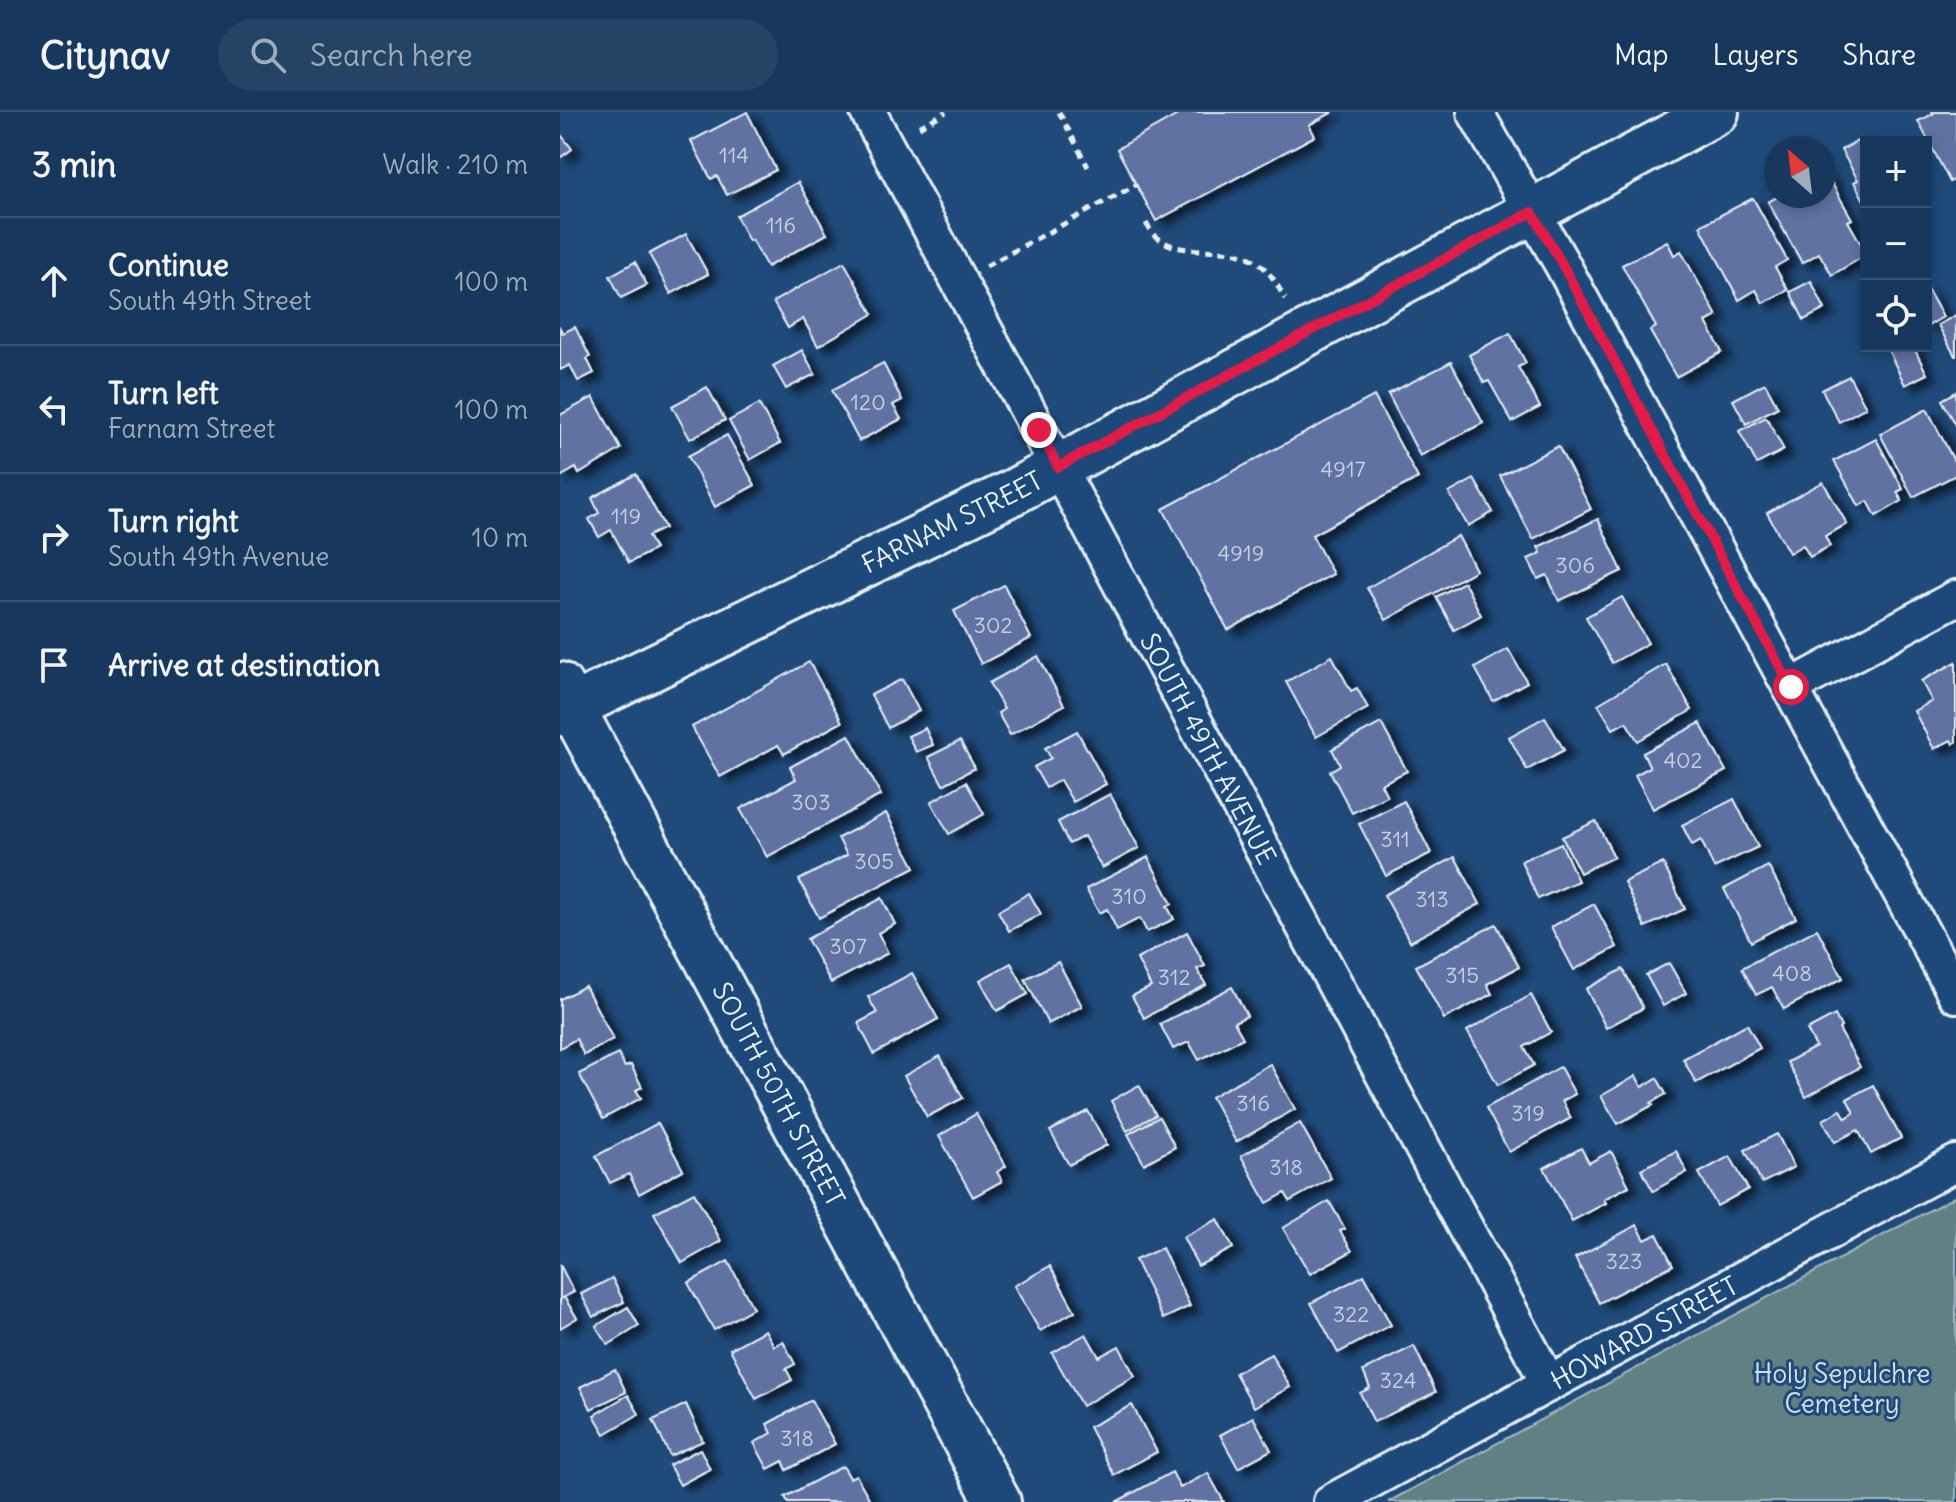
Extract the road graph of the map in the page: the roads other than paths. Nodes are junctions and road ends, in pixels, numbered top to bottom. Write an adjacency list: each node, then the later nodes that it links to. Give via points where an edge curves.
1 (868, 112): 5 (street, SOUTH 49TH AVENUE)
2 (1475, 112): 4 (street)
3 (1716, 112): 4 (main road, FARNAM STREET)
4 (1532, 212): 5 (main road, FARNAM STREET); 7 (street)
5 (1058, 467): 8 (main road, FARNAM STREET); 11 (street, SOUTH 49TH AVENUE)
6 (1956, 598): 7 (street)
7 (1791, 687): 9 (street)
8 (564, 701): 12 (main road, SOUTH 50TH STREET)
9 (1956, 995)
10 (1956, 1163): 11 (street, HOWARD STREET)
11 (1549, 1384): 13 (street, HOWARD STREET)
12 (998, 1502)
13 (1331, 1502)

